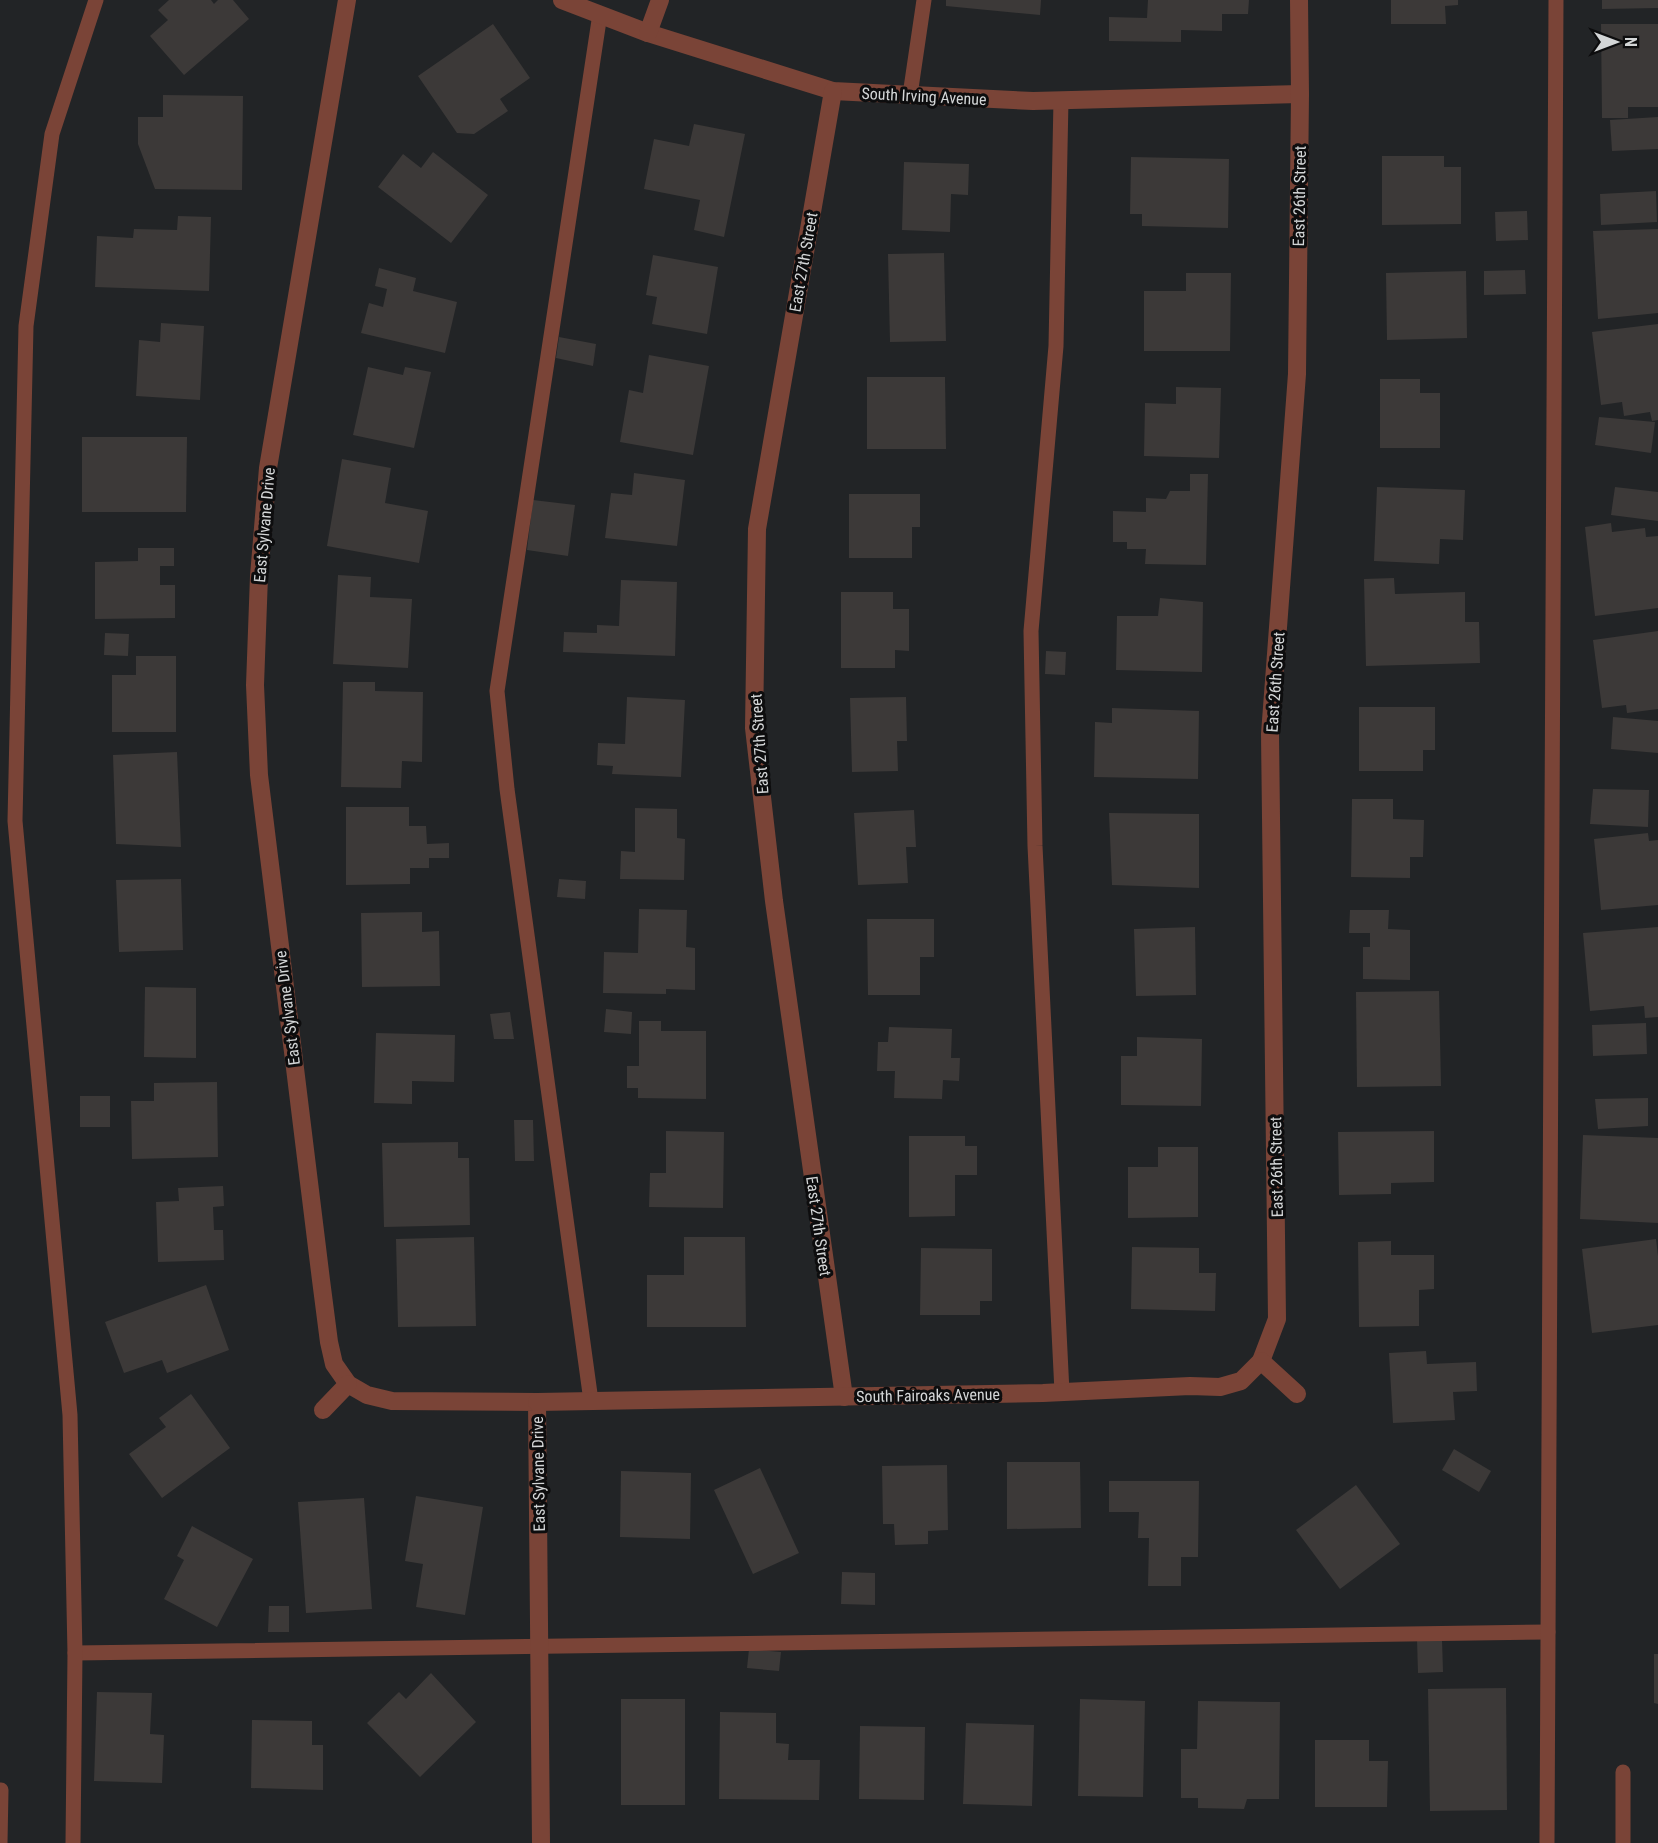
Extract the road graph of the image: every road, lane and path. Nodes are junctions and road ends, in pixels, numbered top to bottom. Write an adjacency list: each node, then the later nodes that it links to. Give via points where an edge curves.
1 (96, 0): 24 (lane, via 52,134 26,326 15,821 69,1415)
2 (347, 0): 15 (street, East Sylvane Drive, via 268,468 255,685 259,775 329,1342 334,1364)
3 (562, 0): 8 (street, South Irving Avenue)
4 (660, 0): 9 (street)
5 (924, 0): 12 (lane)
6 (1299, 0): 11 (street, East 26th Street)
7 (1556, 0): 22 (lane)
8 (600, 14): 9 (street, South Irving Avenue); 19 (lane, via 497,691 508,800)
9 (648, 33): 10 (street, South Irving Avenue)
10 (832, 92): 12 (street, South Irving Avenue); 18 (street, East 27th Street, via 757,529 754,728)
11 (1300, 94): 13 (street, South Irving Avenue); 14 (street, East 26th Street, via 1297,374 1270,734 1277,1319)
12 (910, 95): 13 (street, South Irving Avenue)
13 (1061, 100): 16 (lane, via 1056,346 1031,631 1035,846)
14 (1261, 1361): 16 (street, South Fairoaks Avenue, via 1241,1381 1220,1387); 17 (street)
15 (348, 1384): 20 (street, East Sylvane Drive, via 367,1395 393,1401); 21 (street)
16 (1062, 1392): 18 (street, South Fairoaks Avenue)
17 (1297, 1394)
18 (843, 1397): 19 (street, South Fairoaks Avenue)
19 (591, 1401): 20 (street, South Fairoaks Avenue)
20 (537, 1402): 23 (street, East Sylvane Drive)
21 (323, 1410)
22 (1548, 1632): 23 (lane); 30 (lane)
23 (540, 1646): 24 (lane); 29 (street, East Sylvane Drive)
24 (75, 1653): 28 (lane)
25 (1623, 1772): 31 (lane)
26 (1, 1790): 27 (lane)
27 (0, 1843)
28 (73, 1843)
29 (541, 1843)
30 (1547, 1843)
31 (1623, 1843)

